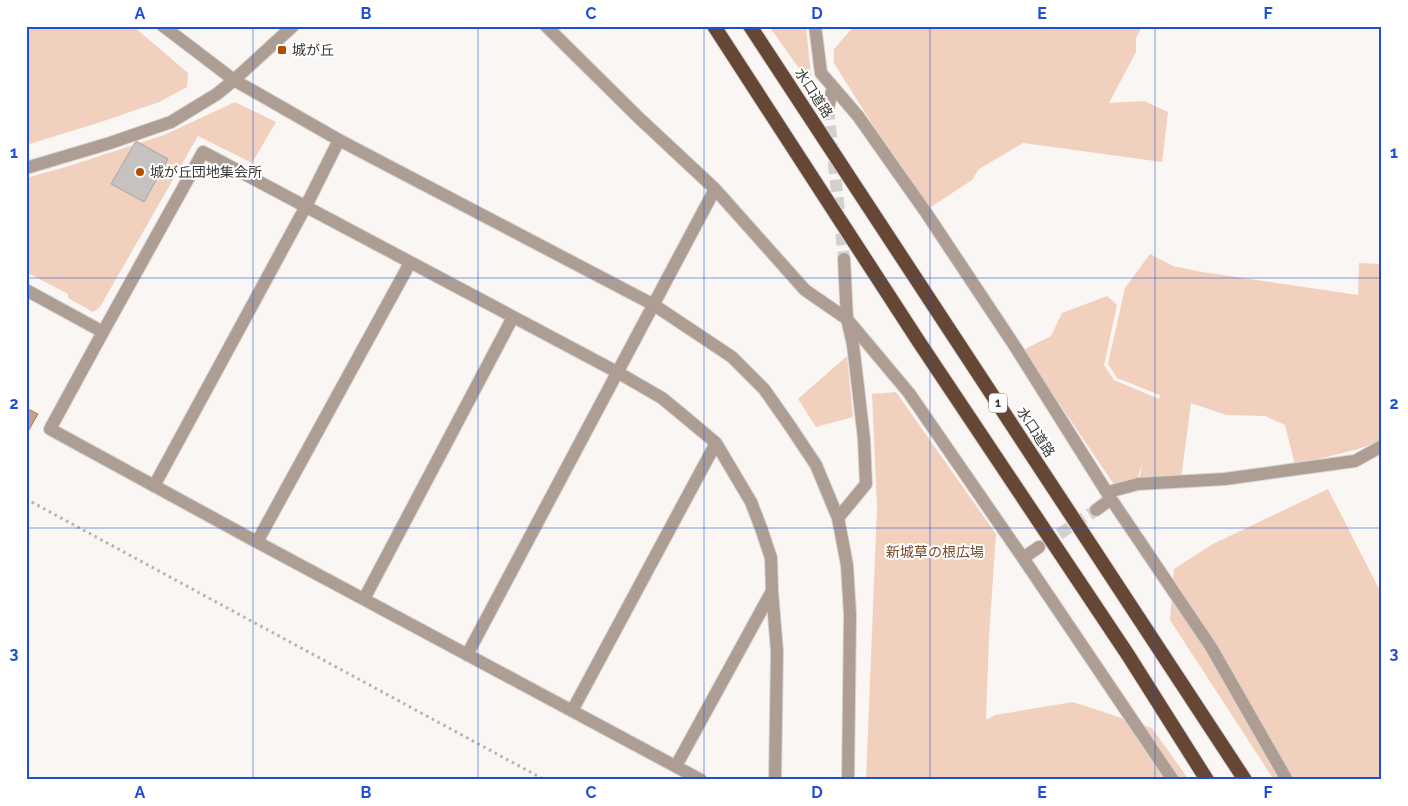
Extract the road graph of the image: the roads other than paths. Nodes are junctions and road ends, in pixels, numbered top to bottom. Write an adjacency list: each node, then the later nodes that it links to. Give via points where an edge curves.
1 (163, 26): 7 (street)
2 (293, 26): 7 (street)
3 (546, 26): 12 (street)
4 (714, 26): 40 (highway, 1)
5 (750, 26): 41 (highway, 水口道路 / 1)
6 (815, 26): 8 (street, via 821,72)
7 (234, 80): 10 (street); 11 (street, via 171,122)
8 (833, 87): 9 (street); 25 (street, via 858,116 925,211)
9 (828, 108)
10 (339, 140): 13 (street); 17 (street)
11 (26, 168)
12 (715, 189): 17 (street); 19 (street, via 805,290)
13 (306, 206): 15 (street); 20 (street, via 203,152); 24 (street)
14 (844, 260): 19 (street)
15 (410, 263): 18 (street); 28 (street)
16 (26, 290): 20 (street)
17 (654, 305): 21 (street); 27 (street, via 732,357 764,390 816,465)
18 (513, 317): 21 (street); 32 (street)
19 (846, 319): 27 (street, via 853,344 866,484); 30 (street, via 909,393)
20 (103, 332): 24 (street, via 50,429)
21 (617, 372): 22 (street, via 662,398); 33 (street)
22 (716, 443): 31 (street, via 736,475 761,528 772,558); 34 (street)
23 (1382, 446): 25 (street, via 1355,461 1225,479 1138,484)
24 (154, 486): 28 (street)
25 (1110, 496): 26 (street); 42 (street, via 1211,647)
26 (1096, 510)
27 (838, 518): 38 (street, via 847,565 850,615)
28 (257, 542): 32 (street)
29 (1040, 547): 30 (street)
30 (1023, 558): 39 (street)
31 (772, 591): 35 (street); 37 (street, via 777,651)
32 (364, 599): 33 (street)
33 (467, 655): 34 (street)
34 (572, 711): 35 (street)
35 (676, 766): 36 (street)
36 (701, 780)
37 (775, 780)
38 (848, 780)
39 (1173, 780)
40 (1208, 780)
41 (1245, 780)
42 (1287, 780)

